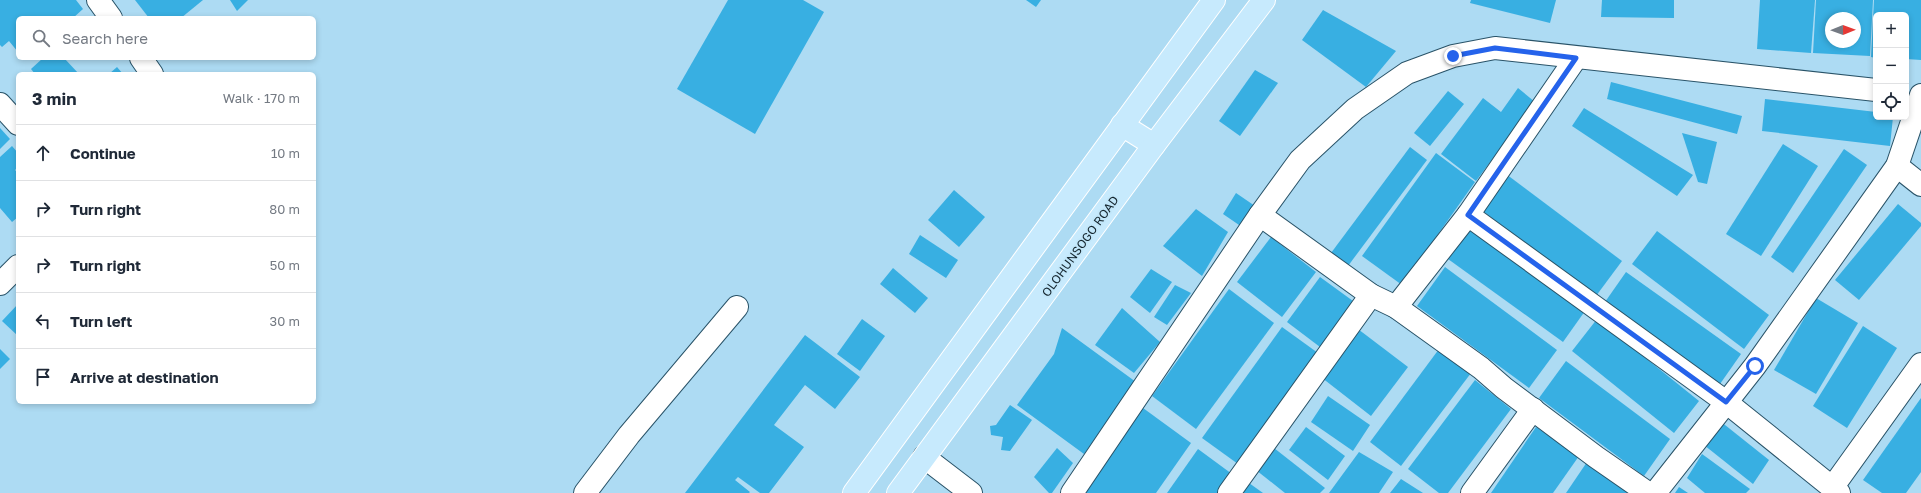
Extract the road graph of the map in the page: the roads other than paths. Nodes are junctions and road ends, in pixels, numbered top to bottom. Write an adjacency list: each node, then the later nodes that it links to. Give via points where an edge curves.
1 (98, 0): 4 (street)
2 (1214, 0): 13 (main road)
3 (1264, 0): 14 (main road, OLOHUNSOGO ROAD)
4 (110, 16)
5 (1576, 58): 8 (street); 17 (street, via 1495,48 1453,56 1407,73 1356,109 1300,160); 18 (street)
6 (142, 60): 7 (street)
7 (151, 72)
8 (1873, 90)
9 (1909, 94): 10 (street)
10 (1921, 95): 15 (street)
11 (0, 104): 12 (street)
12 (16, 122)
13 (1122, 125): 14 (main road); 30 (main road)
14 (1154, 145): 27 (main road, OLOHUNSOGO ROAD)
15 (1897, 166): 16 (street); 25 (street, via 1755,366)
16 (1921, 184)
17 (1260, 215): 21 (street); 33 (street)
18 (1468, 215): 23 (street); 25 (street)
19 (16, 268): 20 (street)
20 (0, 284)
21 (1371, 295): 23 (street); 34 (street)
22 (737, 307): 29 (street, via 629,435)
23 (1396, 307): 26 (street)
24 (1921, 364): 28 (street)
25 (1726, 402): 28 (street); 37 (street)
26 (1533, 409): 35 (street); 36 (street)
27 (924, 457): 31 (main road, OLOHUNSOGO ROAD); 32 (street)
28 (1836, 491)
29 (585, 493)
30 (854, 493)
31 (898, 493)
32 (971, 493)
33 (1072, 493)
34 (1229, 493)
35 (1472, 493)
36 (1648, 493)
37 (1655, 493)

